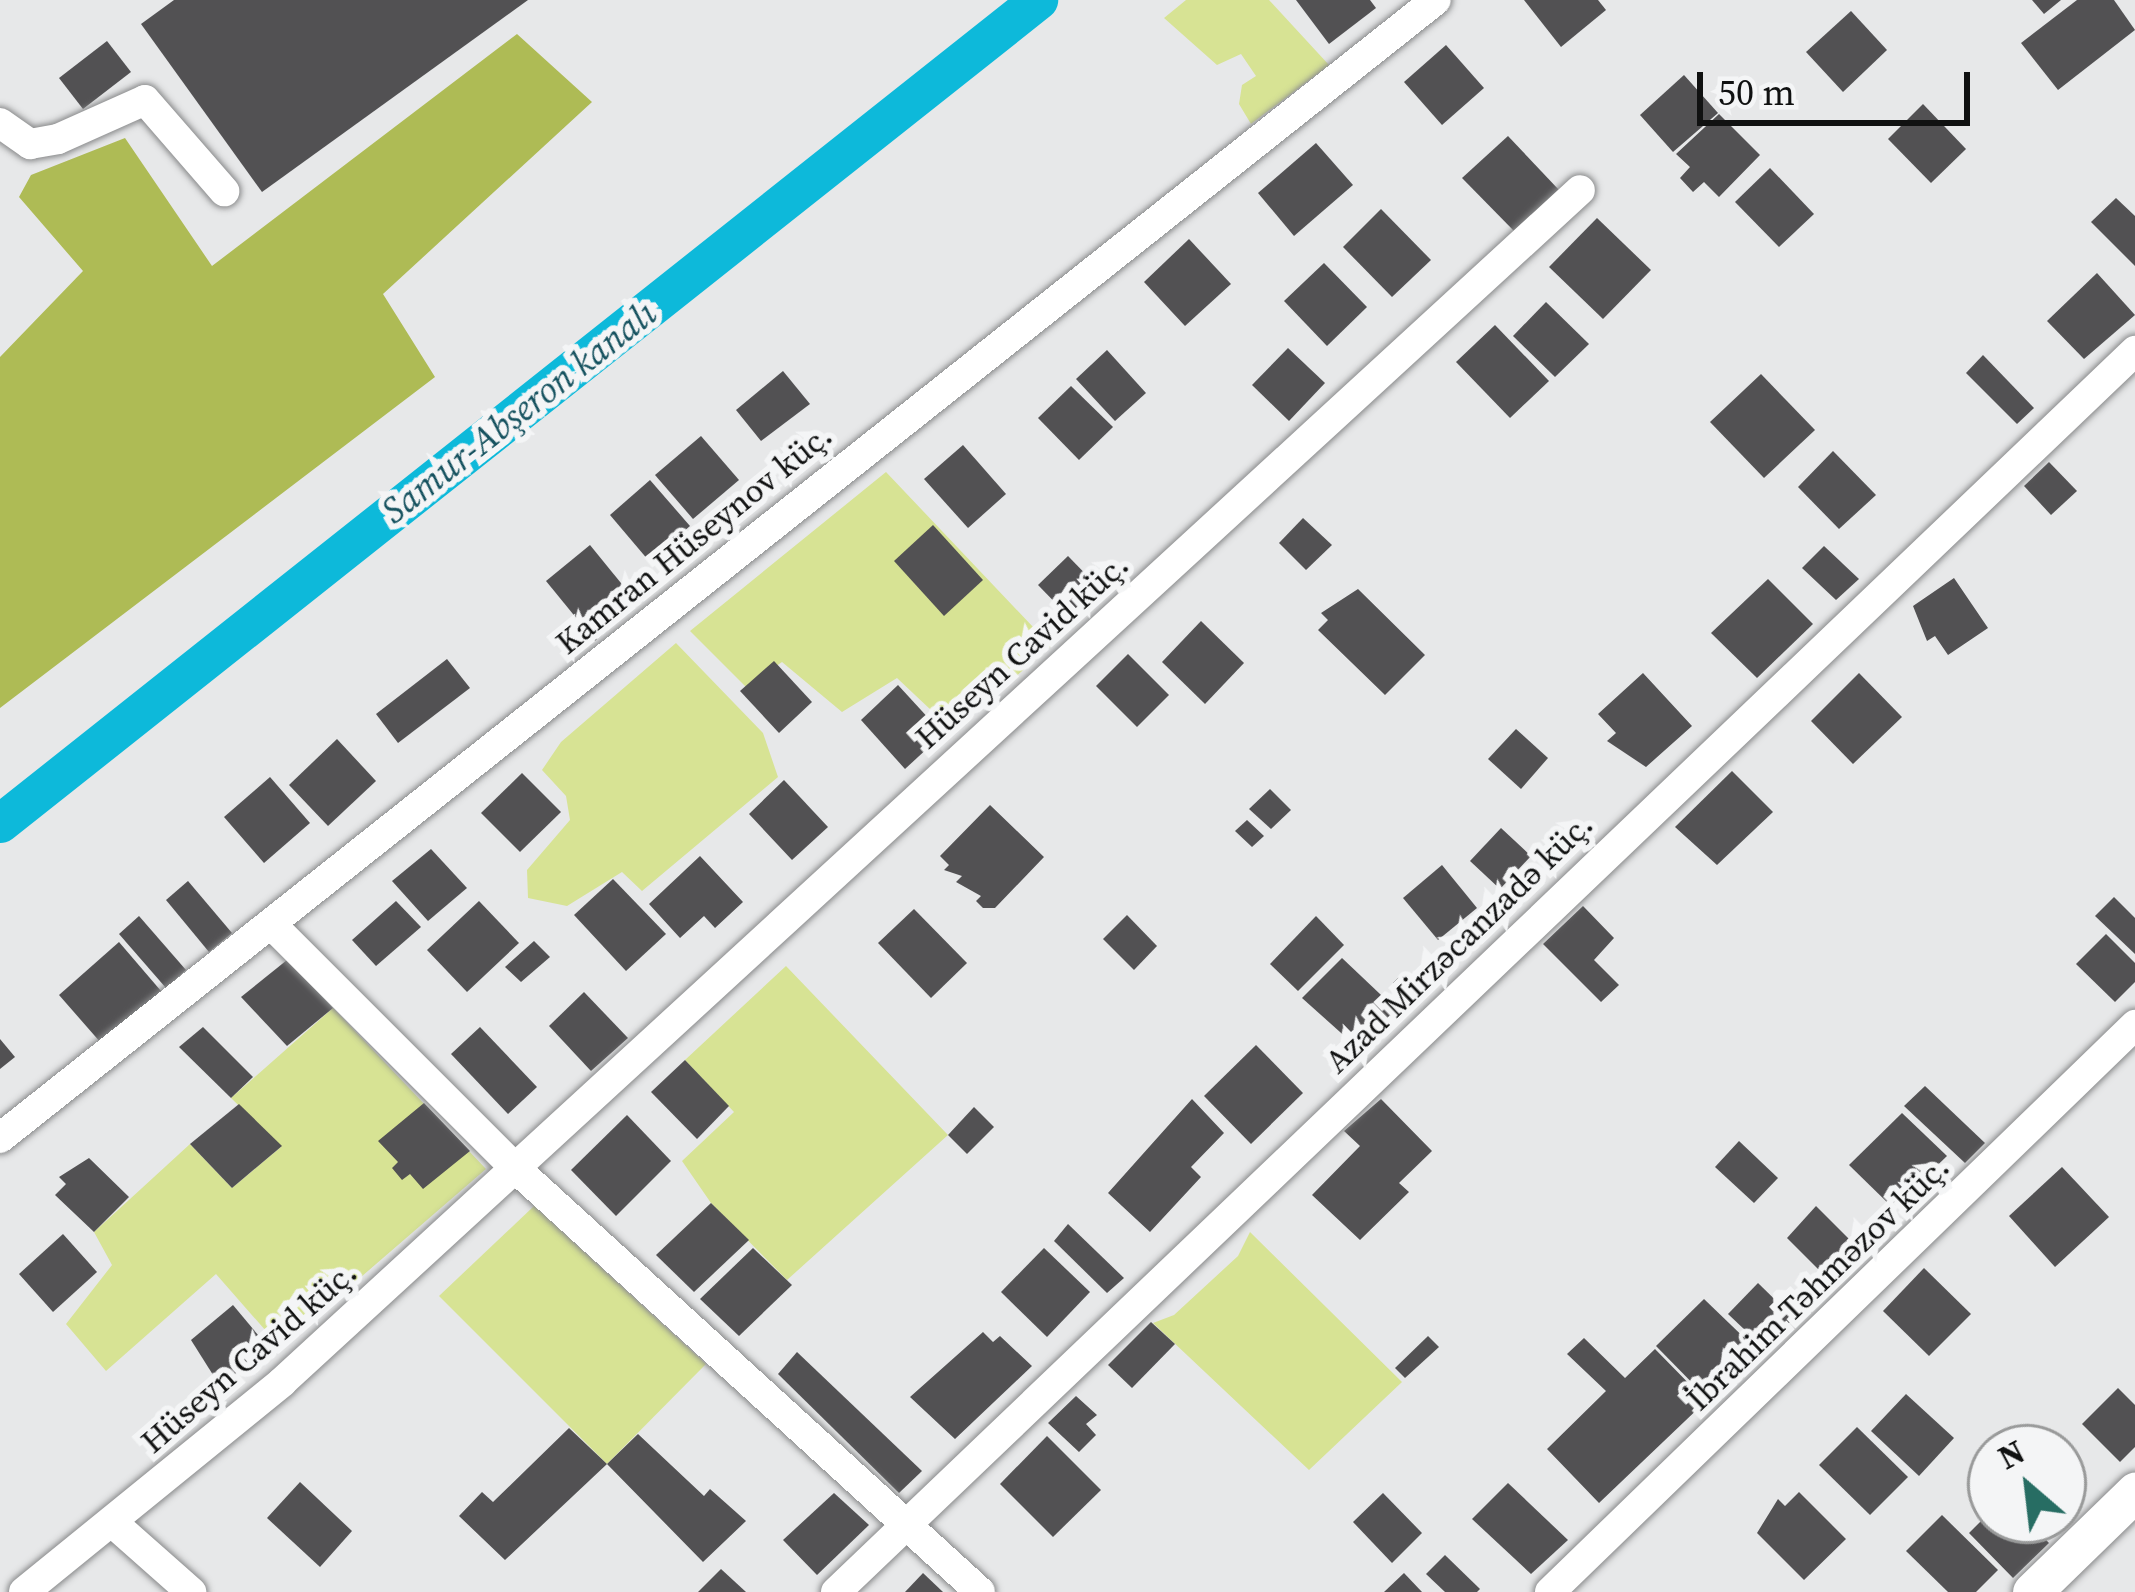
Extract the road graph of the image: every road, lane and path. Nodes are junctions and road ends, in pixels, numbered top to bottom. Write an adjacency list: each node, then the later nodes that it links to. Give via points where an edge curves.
1 (1436, 0): 6 (street, Kamran Hüseynov küç.)
2 (0, 123): 4 (street, via 30,144 58,140 145,100)
3 (1580, 190): 9 (street, Hüseyn Cavid küç.)
4 (224, 191)
5 (2135, 351): 12 (street, Azad Mirzəcanzadə küç.)
6 (271, 924): 8 (street, Kamran Hüseynov küç.); 9 (street)
7 (2135, 1025): 17 (street, İbrahim Təhməzov küç.)
8 (0, 1138)
9 (513, 1166): 11 (street, Hüseyn Cavid küç., via 282,1382); 12 (street)
10 (2135, 1492): 18 (street)
11 (112, 1522): 13 (street, Hüseyn Cavid küç.); 14 (street)
12 (908, 1525): 15 (street, Azad Mirzəcanzadə küç.); 16 (street)
13 (24, 1592)
14 (190, 1592)
15 (836, 1592)
16 (980, 1592)
17 (1550, 1592)
18 (2032, 1592)

